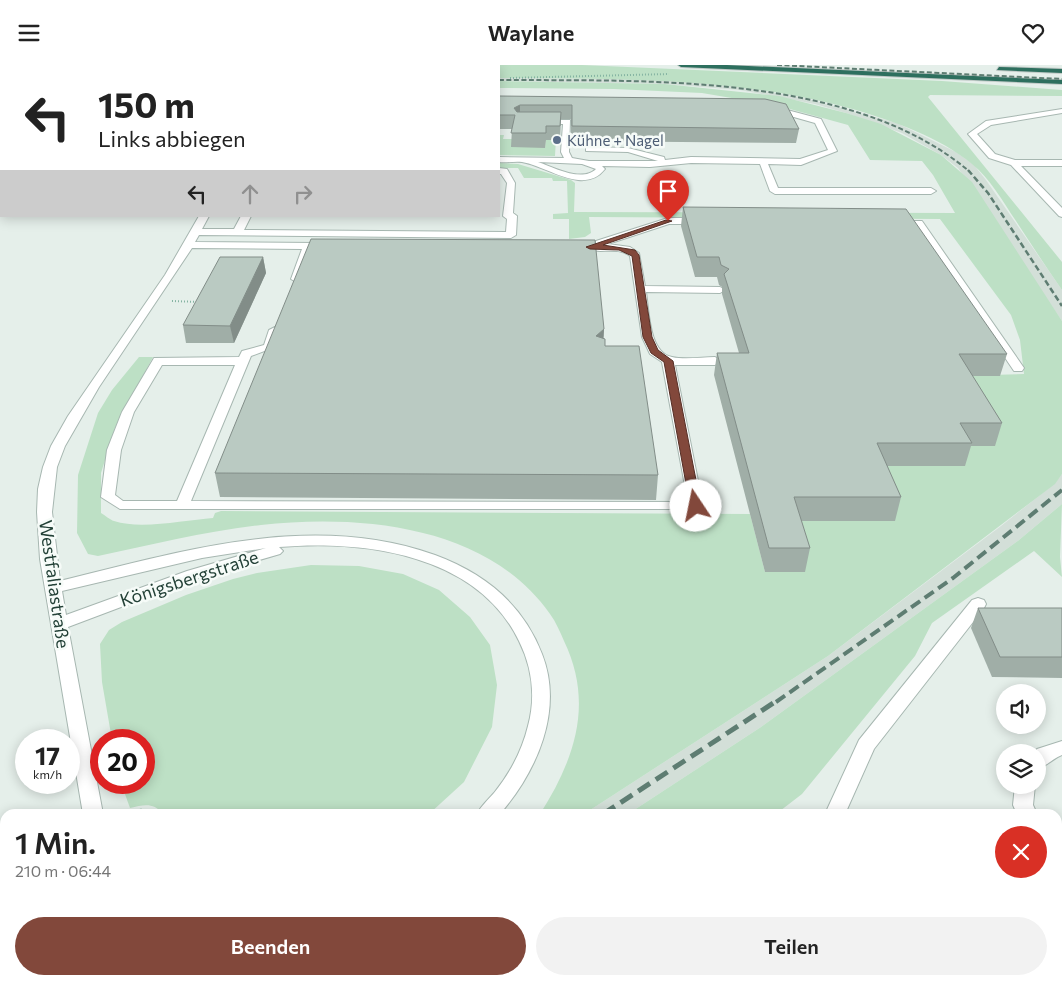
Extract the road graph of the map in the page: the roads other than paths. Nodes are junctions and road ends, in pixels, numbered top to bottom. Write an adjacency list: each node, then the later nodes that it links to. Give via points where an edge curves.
1 (681, 65): 6 (highway)
2 (1058, 65): 3 (highway)
3 (1062, 65)
4 (988, 68): 5 (highway)
5 (1062, 71)
6 (955, 77): 7 (highway); 8 (highway)
7 (1062, 82)
8 (1062, 88)
9 (763, 106): 16 (street, via 818,121 833,151 801,162)
10 (1062, 111): 19 (street, via 988,123 972,134 992,156)
11 (529, 122): 15 (street, via 566,122 565,152)
12 (589, 149): 17 (street, via 628,150)
13 (500, 160): 14 (street)
14 (528, 161): 15 (street); 18 (street, via 578,177 600,172 601,169)
15 (568, 161): 18 (street)
16 (763, 161): 17 (street); 22 (street, via 775,191)
17 (672, 162): 18 (street)
18 (591, 163)
19 (1014, 163): 20 (street); 23 (street)
20 (1062, 163)
21 (500, 171): 29 (street, via 504,171 511,183 508,216 512,216 511,235)
22 (931, 191)
23 (1062, 214)
24 (204, 217): 28 (street, Westfaliastraße)
25 (246, 217): 29 (street)
26 (716, 222): 33 (street, via 668,221 585,247 632,251)
27 (890, 223): 42 (street, via 918,223)
28 (197, 232): 29 (street); 30 (street, Westfaliastraße)
29 (238, 232)
30 (189, 245): 31 (street); 45 (street, Westfaliastraße, via 95,385 52,461 44,517)
31 (308, 246): 32 (street); 35 (street)
32 (328, 246)
33 (640, 289): 34 (street); 37 (street)
34 (720, 290)
35 (290, 292)
36 (280, 319): 39 (street, via 269,347 246,354)
37 (651, 343): 38 (street); 40 (street, via 654,351)
38 (638, 353)
39 (243, 361): 43 (street); 43 (street, via 158,361 128,412 114,451 108,497 120,505)
40 (668, 361): 41 (street); 43 (street, via 696,506)
41 (715, 361)
42 (1018, 368)
43 (182, 505)
44 (320, 541): 45 (street, Königsbergstraße, via 236,547); 47 (street, Königsbergstraße, via 216,565); 52 (street, Königsbergstraße, via 402,548 446,564 466,573 500,599 523,630 534,654 541,688 536,731 516,776)
45 (54, 588): 47 (street, Westfaliastraße)
46 (978, 604): 53 (street, via 866,745)
47 (60, 624): 51 (street, Westfaliastraße)
48 (1062, 748): 49 (street)
49 (1046, 753)
50 (1024, 794): 54 (street)
51 (92, 809)
52 (491, 809)
53 (837, 809)
54 (1025, 809)

